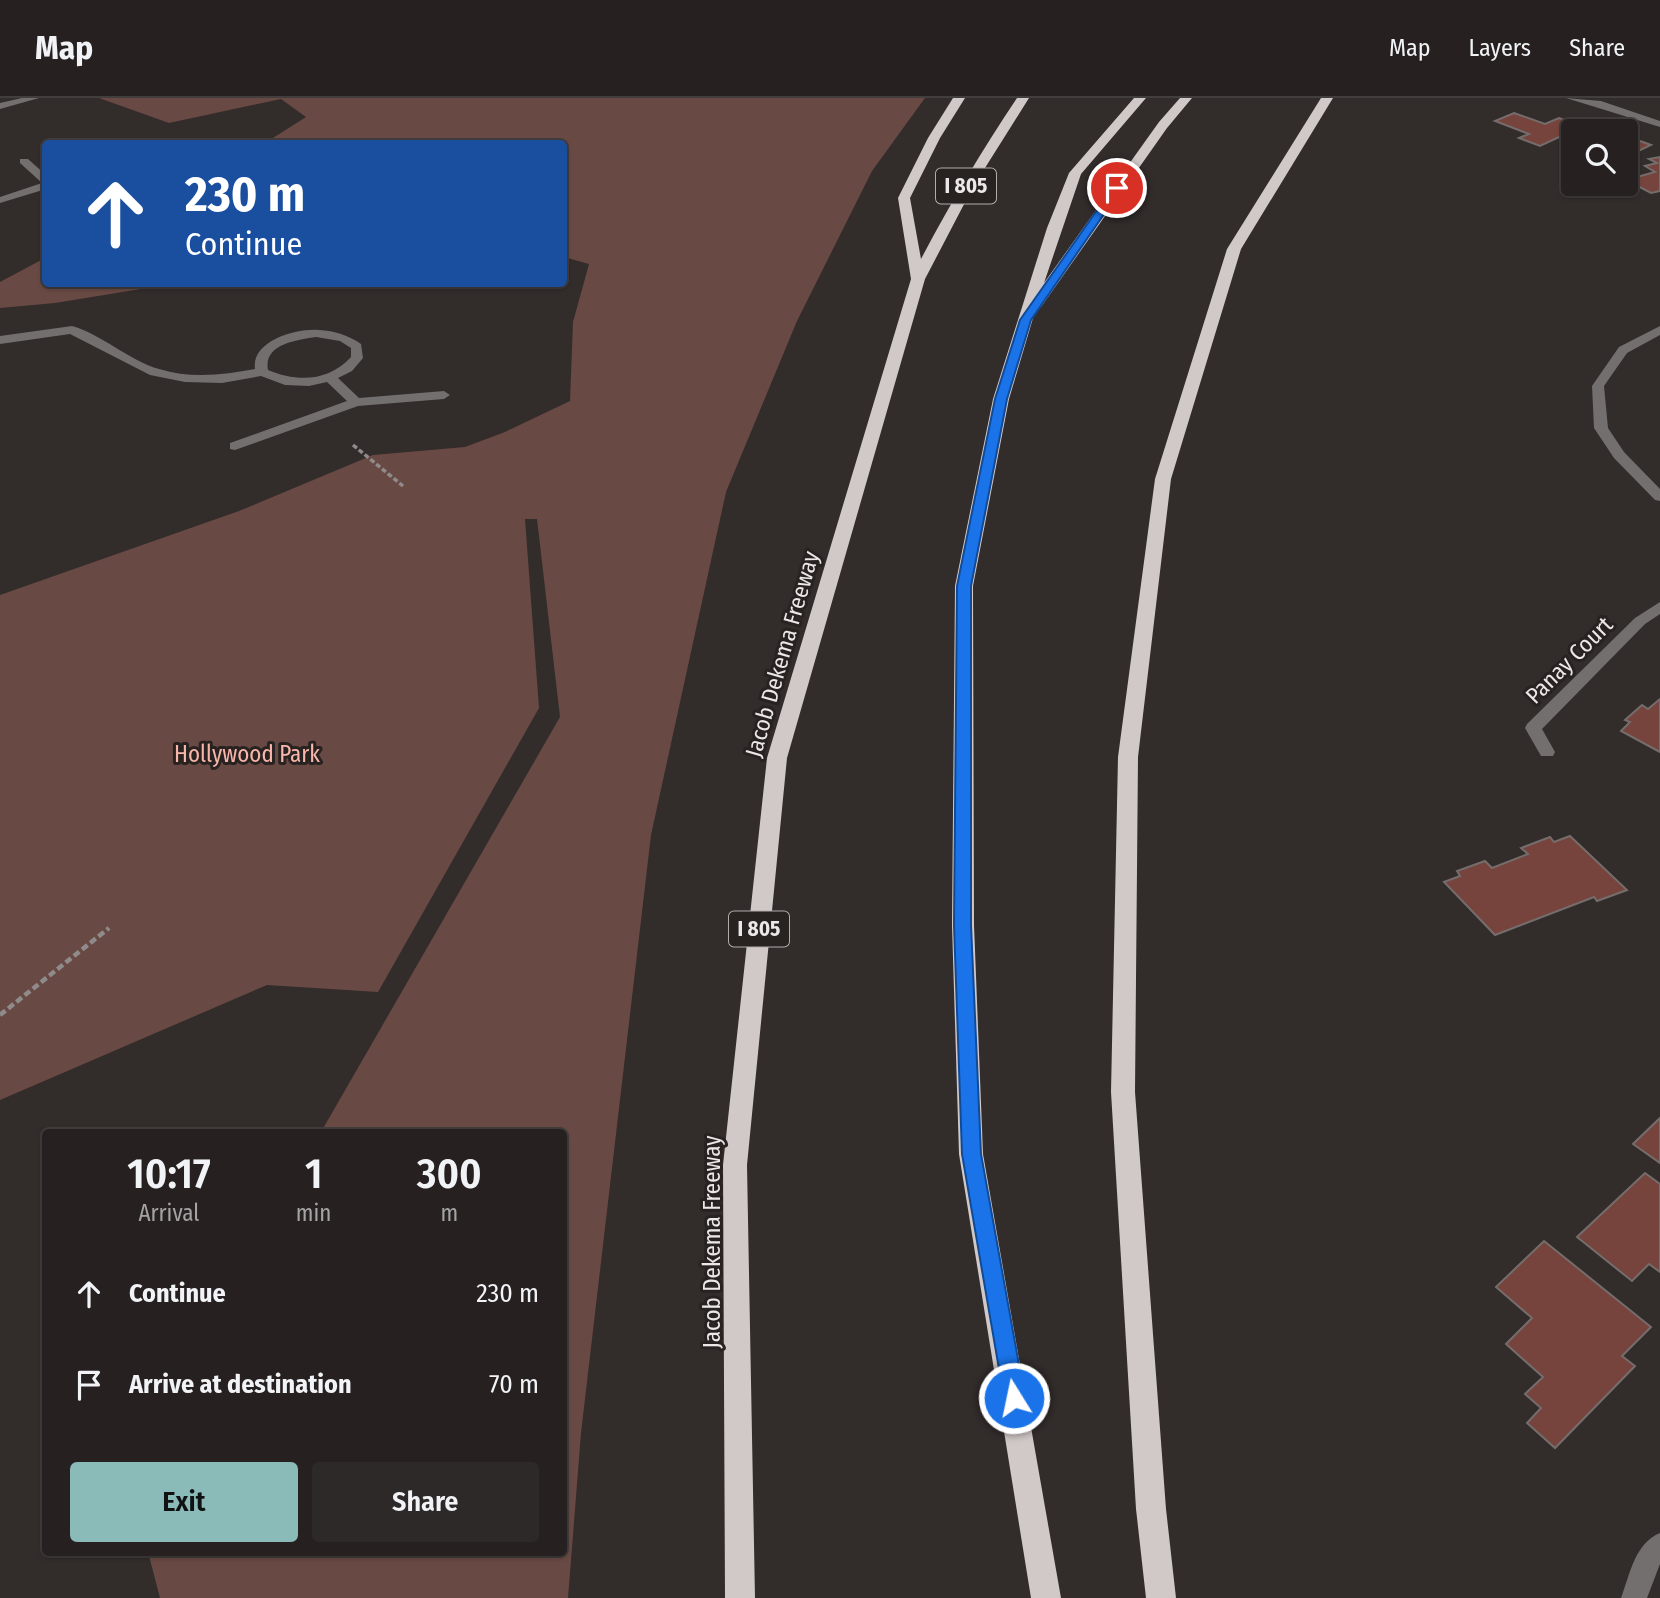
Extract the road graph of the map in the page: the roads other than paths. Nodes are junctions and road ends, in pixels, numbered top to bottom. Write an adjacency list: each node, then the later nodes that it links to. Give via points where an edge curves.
1 (34, 98): 8 (street)
2 (959, 98): 14 (highway, via 904,198)
3 (1023, 98): 14 (highway, Jacob Dekema Freeway / I 805, via 990,145)
4 (1140, 98): 15 (highway, via 1075,173)
5 (1186, 98): 15 (highway)
6 (1327, 98): 29 (highway, via 1234,249 1163,479 1128,757 1122,1092)
7 (1570, 98): 9 (street)
8 (0, 106)
9 (1660, 124)
10 (24, 161): 11 (street)
11 (42, 179)
12 (42, 184): 13 (street)
13 (0, 200)
14 (918, 279): 27 (highway, Jacob Dekema Freeway / I 805, via 777,758 735,1165)
15 (1025, 320): 28 (highway, via 1001,399 964,586 963,925 971,1154)
16 (1660, 330): 23 (street, via 1623,350 1598,386 1601,428 1619,455)
17 (0, 340): 18 (street, via 72,330 154,372 222,379)
18 (262, 372): 19 (street, via 283,382); 19 (street, via 262,355 283,340 316,333 346,337 356,343 359,358)
19 (330, 378): 21 (street)
20 (444, 395): 21 (street)
21 (356, 401): 22 (street)
22 (235, 446)
23 (1660, 496)
24 (1660, 607): 25 (street, Panay Court, via 1640,621 1532,728)
25 (1547, 752)
26 (1660, 1545): 30 (street, via 1647,1560)
27 (740, 1598)
28 (1046, 1598)
29 (1161, 1598)
30 (1634, 1598)

